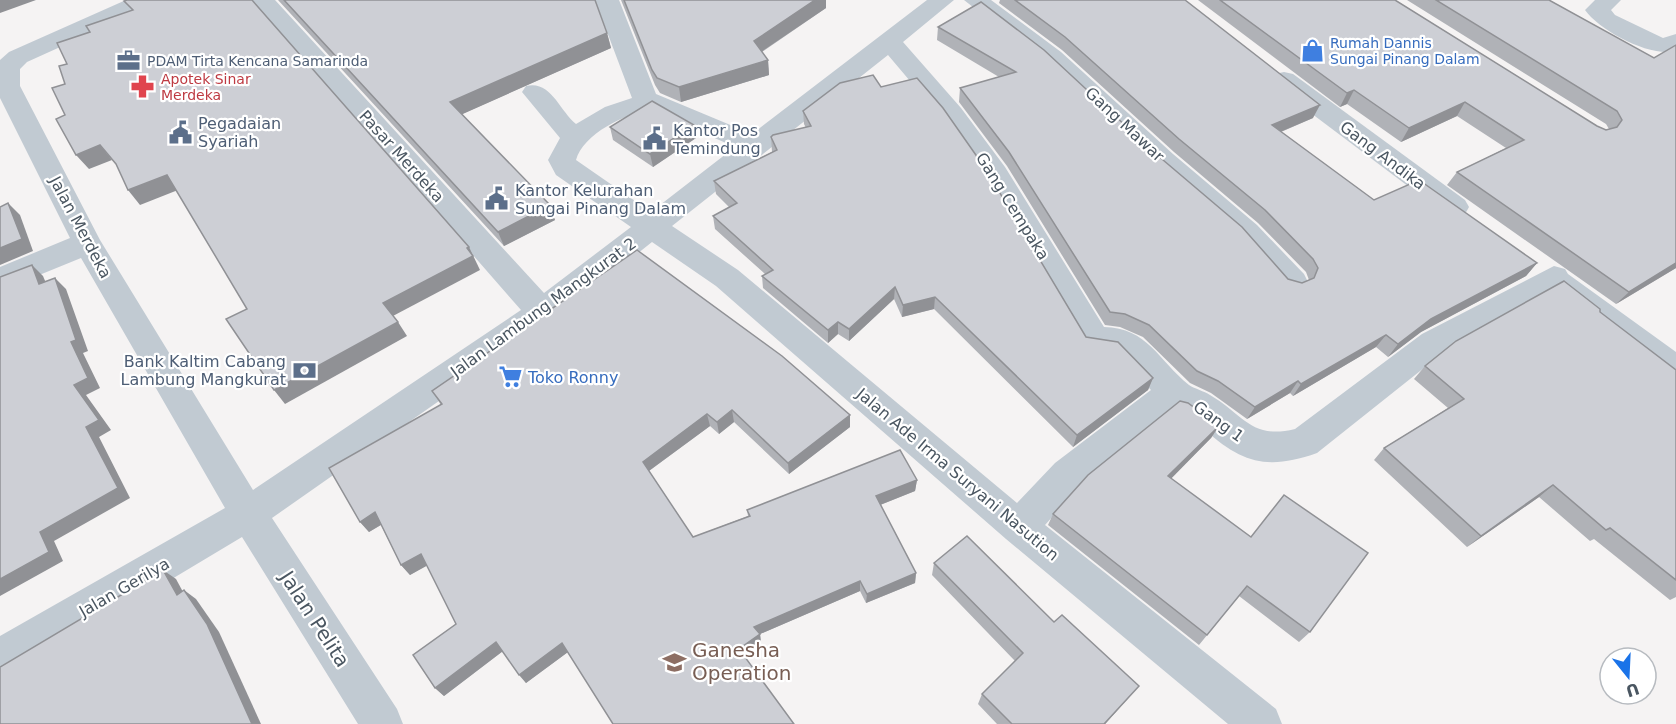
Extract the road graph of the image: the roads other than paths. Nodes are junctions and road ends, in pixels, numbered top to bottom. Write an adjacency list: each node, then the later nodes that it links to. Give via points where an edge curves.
1 (145, 0): 16 (street, Jalan Merdeka, via 29,50 7,67 7,86)
2 (262, 0): 21 (street, Pasar Merdeka)
3 (607, 0): 11 (street)
4 (942, 0): 7 (street, Jalan Lambung Mangkurat 2)
5 (975, 0): 20 (street, Gang Mawar, via 1052,57 1247,232)
6 (1609, 0): 8 (street, via 1597,10 1607,20 1659,46)
7 (888, 40): 13 (street, Jalan Lambung Mangkurat 2); 23 (street, Gang Cempaka, via 927,82 1010,195 1095,339 1121,340)
8 (1676, 41)
9 (1263, 64): 14 (street, Gang Andika)
10 (535, 92): 12 (street, via 564,128)
11 (646, 101): 12 (street, via 623,108); 13 (street)
12 (577, 137): 15 (street, Jalan Ade Irma Suryani Nasution, via 562,154 566,168)
13 (754, 145): 15 (street, Jalan Lambung Mangkurat 2)
14 (1478, 224)
15 (654, 226): 21 (street, Jalan Lambung Mangkurat 2); 25 (street, Jalan Ade Irma Suryani Nasution, via 727,278)
16 (87, 243): 19 (street); 24 (street, Jalan Merdeka)
17 (1526, 257): 18 (street)
18 (1554, 277): 22 (street); 23 (street, Gang 1, via 1433,342 1305,442 1281,450 1257,447 1240,439 1193,402)
19 (0, 280)
20 (1293, 282)
21 (542, 312): 24 (street, Jalan Lambung Mangkurat 2)
22 (1676, 370)
23 (1179, 396): 25 (street, Gang 1, via 1166,397 1068,474)
24 (248, 514): 26 (street, Jalan Gerilya); 27 (street, Jalan Pelita)
25 (1019, 527): 28 (street, Jalan Ade Irma Suryani Nasution)
26 (0, 659)
27 (382, 724)
28 (1260, 724)

